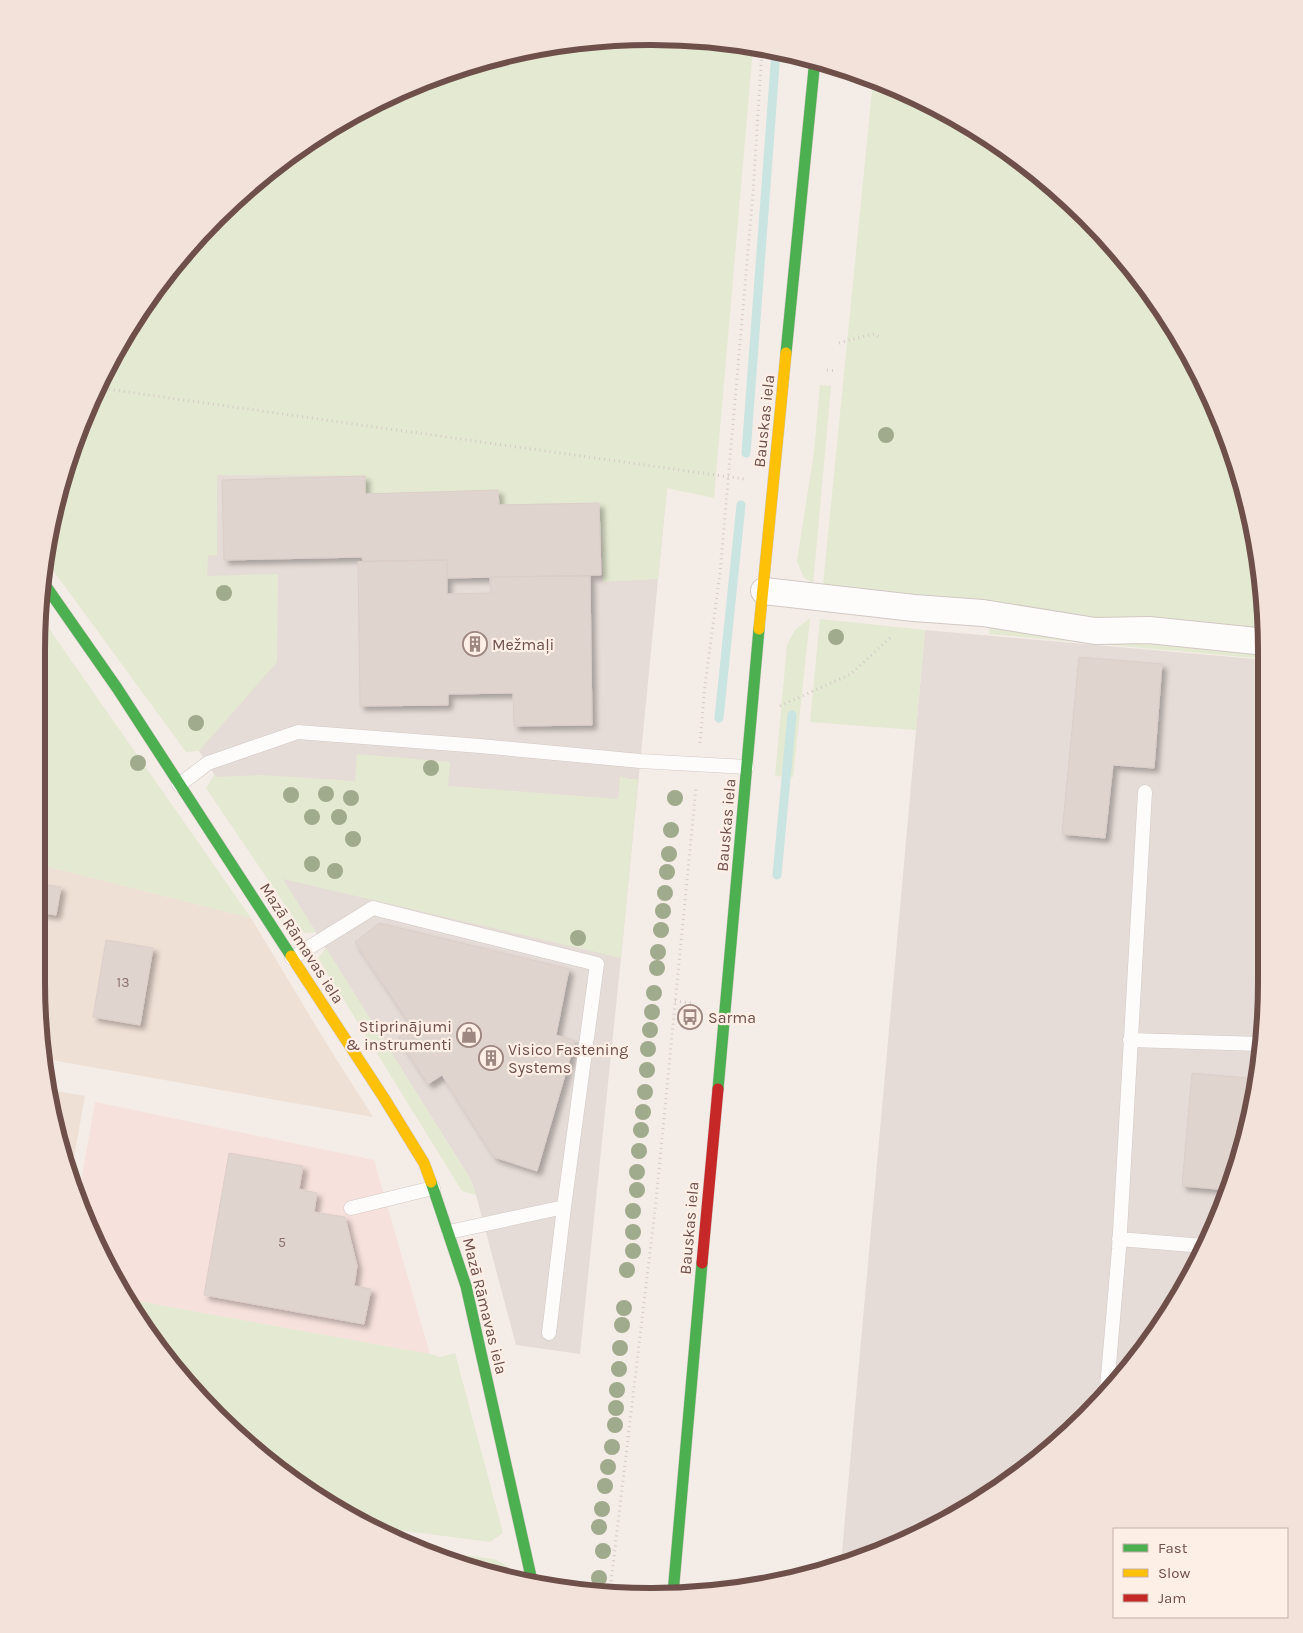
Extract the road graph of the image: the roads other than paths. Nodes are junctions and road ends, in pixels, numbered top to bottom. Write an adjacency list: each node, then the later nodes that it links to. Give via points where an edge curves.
1 (814, 68): 3 (main road, Bauskas iela)
2 (48, 590): 6 (main road, Mazā Rāmavas iela)
3 (764, 591): 4 (street, via 983,613 1095,631 1149,630); 5 (main road, Bauskas iela)
4 (1258, 641)
5 (747, 767): 6 (lane, via 298,732 208,762); 20 (main road, Bauskas iela)
6 (179, 785): 8 (main road, Mazā Rāmavas iela)
7 (1145, 792): 9 (lane)
8 (292, 958): 11 (main road, Mazā Rāmavas iela, via 424,1163); 12 (lane, via 373,908 597,964)
9 (1130, 1040): 10 (lane); 15 (lane)
10 (1255, 1044)
11 (433, 1188): 13 (lane); 14 (main road, Mazā Rāmavas iela)
12 (564, 1206): 14 (lane); 17 (lane)
13 (352, 1208)
14 (449, 1232): 19 (main road, Mazā Rāmavas iela, via 466,1286)
15 (1119, 1239): 16 (lane); 18 (lane)
16 (1197, 1245)
17 (549, 1333)
18 (1108, 1380)
19 (531, 1575)
20 (674, 1587)

